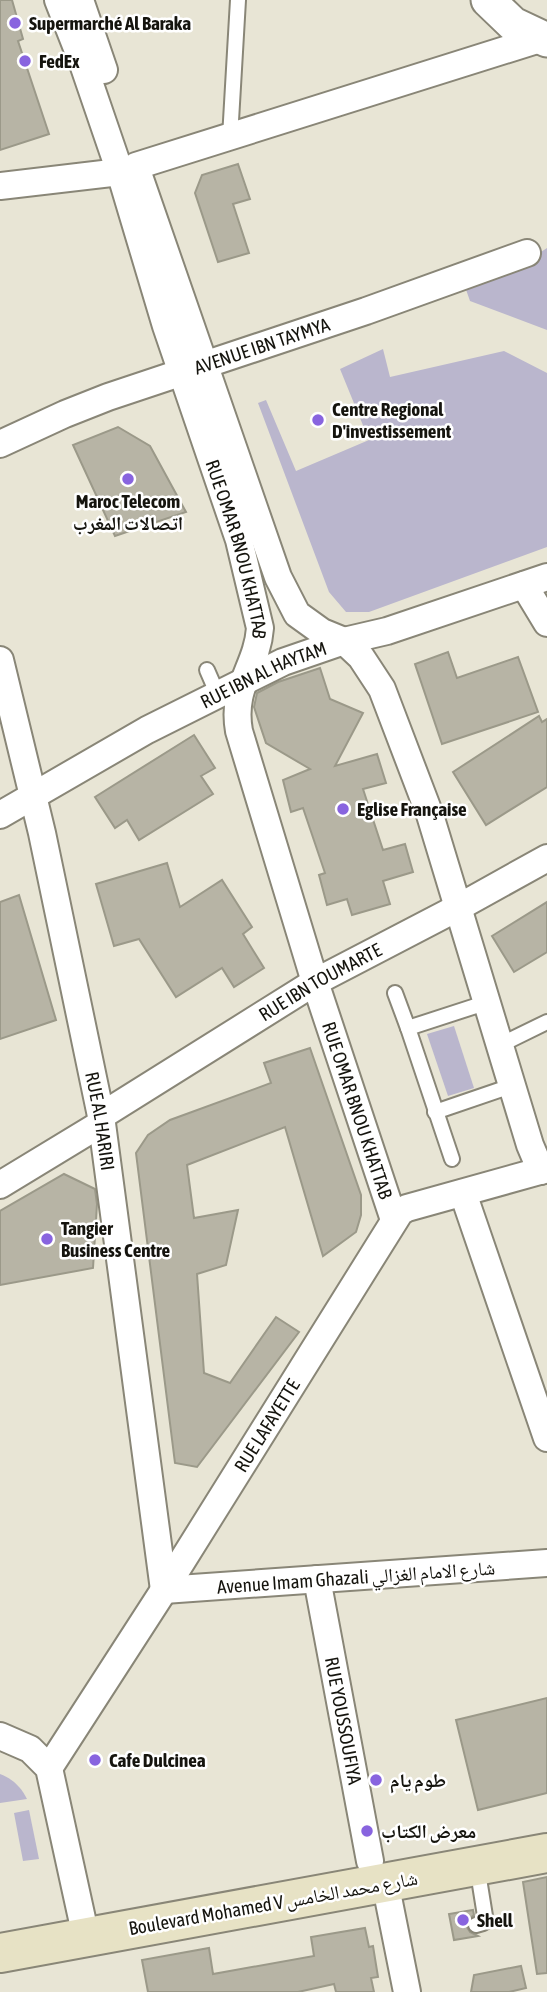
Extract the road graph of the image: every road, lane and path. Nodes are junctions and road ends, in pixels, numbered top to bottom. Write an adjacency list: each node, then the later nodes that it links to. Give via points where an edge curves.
1 (58, 0): 7 (street, RUE OMAR BNOU KHATTAB)
2 (80, 0): 7 (street, RUE OMAR BNOU KHATTAB)
3 (238, 0): 6 (lane)
4 (491, 1): 5 (street, via 513,24)
5 (545, 39): 6 (street)
6 (230, 138): 7 (street)
7 (128, 169): 8 (street); 10 (street, RUE OMAR BNOU KHATTAB)
8 (0, 186)
9 (527, 253): 10 (street, AVENUE IBN TAYMYA)
10 (193, 370): 11 (street, AVENUE IBN TAYMYA, via 108,397); 14 (street, RUE OMAR BNOU KHATTAB, via 288,600 308,624); 16 (street, RUE OMAR BNOU KHATTAB, via 257,610 259,642)
11 (0, 444)
12 (535, 581): 13 (street); 14 (street, RUE IBN AL HAYTAM)
13 (547, 623)
14 (344, 641): 16 (street, RUE IBN AL HAYTAM); 20 (street, RUE OMAR BNOU KHATTAB, via 382,689)
15 (0, 660): 17 (street, RUE AL HARIRI)
16 (243, 681): 17 (street, RUE IBN AL HAYTAM, via 212,682 147,730); 21 (street, RUE OMAR BNOU KHATTAB, via 236,714 239,731)
17 (33, 796): 18 (street, RUE IBN AL HAYTAM); 29 (street, RUE AL HARIRI)
18 (0, 815)
19 (547, 858): 20 (street, RUE IBN TOUMARTE)
20 (459, 907): 21 (street, RUE IBN TOUMARTE); 23 (street, RUE OMAR BNOU KHATTAB)
21 (315, 982): 29 (street, RUE IBN TOUMARTE); 34 (street, RUE OMAR BNOU KHATTAB)
22 (395, 993): 25 (lane)
23 (485, 1003): 25 (lane); 26 (street, RUE OMAR BNOU KHATTAB)
24 (547, 1022): 26 (lane)
25 (408, 1028): 28 (lane)
26 (498, 1046): 27 (street, RUE OMAR BNOU KHATTAB)
27 (511, 1086): 28 (lane); 31 (street, RUE OMAR BNOU KHATTAB, via 530,1145)
28 (435, 1112): 30 (lane)
29 (102, 1120): 32 (street, RUE IBN TOUMARTE); 39 (street, RUE AL HARIRI)
30 (452, 1159)
31 (544, 1170): 33 (street, RUE LAFAYETTE)
32 (0, 1185)
33 (463, 1193): 34 (street, RUE LAFAYETTE, via 408,1208); 35 (street)
34 (394, 1220): 39 (street, RUE LAFAYETTE)
35 (538, 1386): 36 (street)
36 (547, 1438)
37 (547, 1563): 38 (street, Avenue Imam Ghazali شارع الامام الغزالي)
38 (317, 1579): 39 (street, Avenue Imam Ghazali شارع الامام الغزالي); 45 (street, RUE YOUSSOUFIYA)
39 (164, 1590): 41 (street, RUE LAFAYETTE)
40 (0, 1736): 41 (street, via 30,1749)
41 (49, 1768): 47 (street)
42 (547, 1831): 45 (main road, Boulevard Mohamed V شارع محمد الخامس)
43 (547, 1853): 44 (main road, Boulevard Mohamed V شارع محمد الخامس)
44 (477, 1866): 45 (main road, Boulevard Mohamed V شارع محمد الخامس); 46 (lane, via 485,1916 483,1923)
45 (378, 1871): 47 (main road, Boulevard Mohamed V شارع محمد الخامس); 50 (street, RUE YOUSSOUFIYA)
46 (476, 1925)
47 (83, 1926): 48 (main road, Boulevard Mohamed V شارع محمد الخامس); 49 (main road, Boulevard Mohamed V شارع محمد الخامس)
48 (0, 1929)
49 (0, 1953)
50 (407, 1992)

